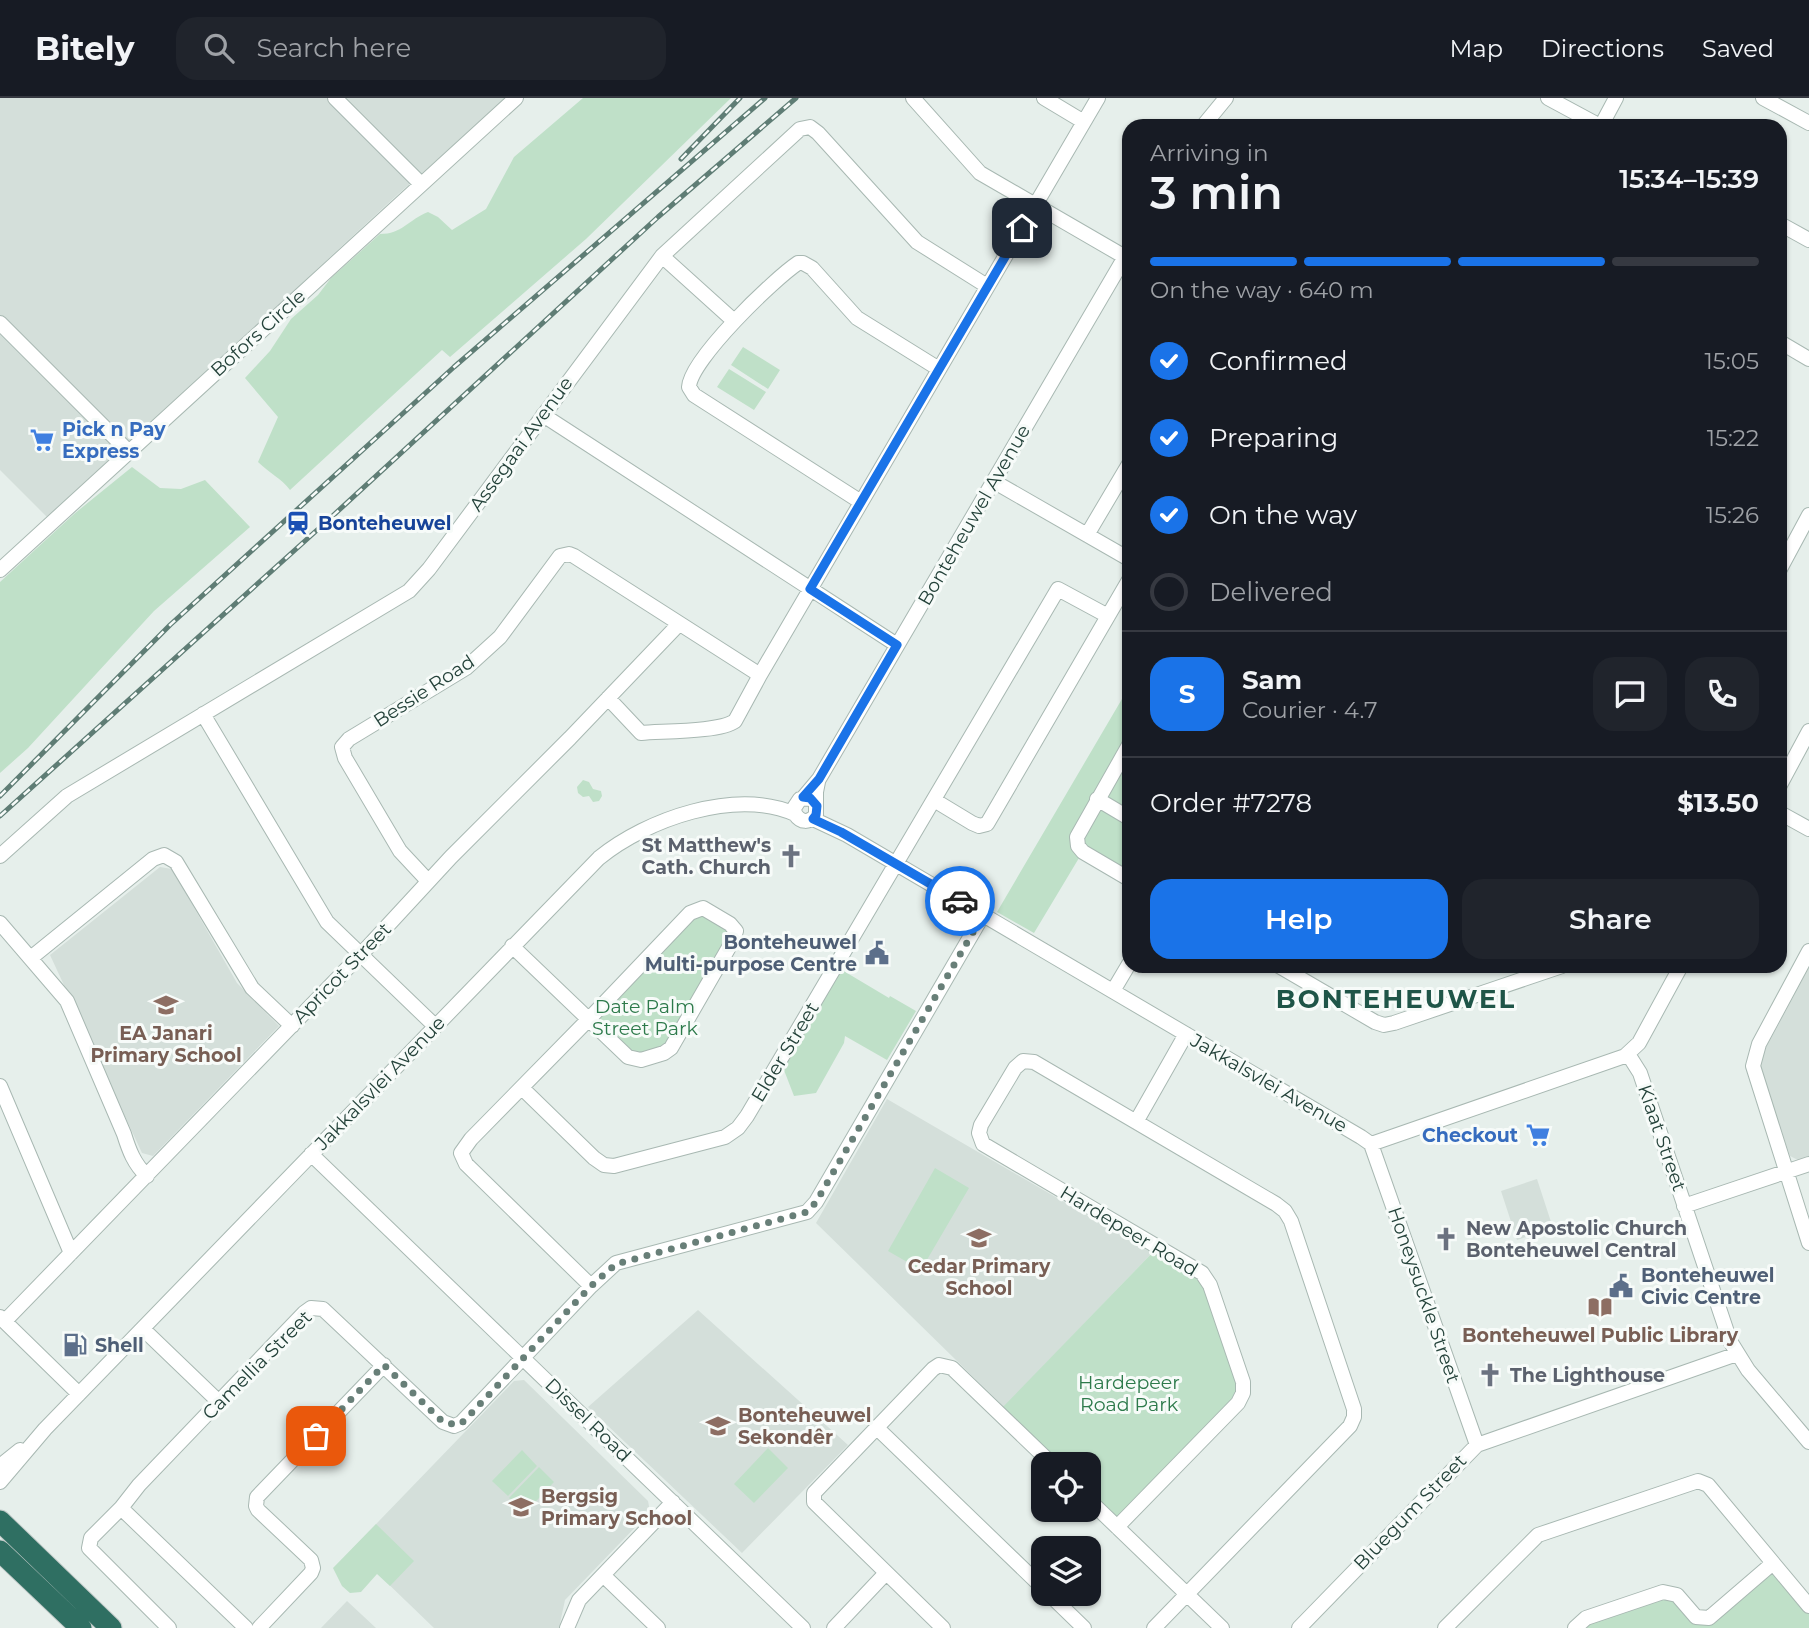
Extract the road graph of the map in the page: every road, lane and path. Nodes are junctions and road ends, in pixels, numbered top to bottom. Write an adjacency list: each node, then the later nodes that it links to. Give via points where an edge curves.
1 (335, 98): 15 (street)
2 (516, 98): 15 (street, Bofors Circle)
3 (913, 98): 16 (street, via 980,173)
4 (1044, 98): 13 (street)
5 (1098, 98): 13 (street)
6 (1226, 98): 10 (street)
7 (1548, 98): 11 (street)
8 (1616, 98): 12 (street)
9 (1763, 98): 14 (street)
10 (1209, 119)
11 (1587, 119)
12 (1604, 119)
13 (1084, 122): 16 (street)
14 (1809, 123)
15 (421, 184): 29 (street, Bofors Circle)
16 (1035, 205): 19 (street); 22 (street)
17 (1787, 228): 18 (street)
18 (1809, 240)
19 (1122, 251)
20 (662, 256): 22 (street, Assegaai Avenue, via 800,129 810,127 917,242); 23 (street); 28 (street, Assegaai Avenue)
21 (1122, 262): 31 (street, Bonteheuwel Avenue)
22 (987, 286): 27 (street)
23 (734, 321): 27 (street, via 789,269 803,263 857,318); 32 (street, via 692,376 691,391)
24 (0, 323): 29 (street)
25 (1787, 346): 26 (street)
26 (1809, 359)
27 (939, 369): 32 (street)
28 (542, 415): 38 (street); 45 (street, Assegaai Avenue, via 409,591)
29 (128, 452): 37 (street, Bofors Circle)
30 (1122, 476): 34 (street)
31 (993, 481): 34 (street); 42 (street, Bonteheuwel Avenue)
32 (861, 502): 38 (street)
33 (1809, 515): 36 (street)
34 (1087, 535): 35 (street)
35 (1122, 555)
36 (1787, 556)
37 (0, 570)
38 (810, 589): 42 (street); 43 (street)
39 (1122, 592): 40 (street)
40 (1108, 616): 50 (street, via 987,824 972,823); 50 (street, Elder Street, via 1058,589)
41 (679, 624): 43 (street, Bessie Road); 44 (street, Apricot Street); 58 (street, Bessie Road, via 565,554 555,561 500,637 466,668 345,742 345,758 400,851)
42 (897, 645): 51 (street, Bonteheuwel Avenue)
43 (760, 675): 44 (street, via 729,725 641,733)
44 (608, 698): 58 (street, Apricot Street)
45 (203, 714): 55 (street, Assegaai Avenue, via 67,796); 63 (street, via 321,914)
46 (1809, 731): 48 (street)
47 (1122, 765): 49 (street)
48 (1787, 772)
49 (1097, 799): 52 (street); 57 (street, via 1079,830 1077,846)
50 (933, 800): 56 (street, Elder Street)
51 (807, 807): 56 (street, Jakkalsvlei Avenue); 61 (street, Jakkalsvlei Avenue, via 695,811 640,831 599,858)
52 (1122, 814)
53 (1787, 817): 54 (street)
54 (1809, 829)
55 (0, 856)
56 (896, 864): 59 (street, Jakkalsvlei Avenue); 76 (street, Elder Street, via 733,1133 604,1165)
57 (1122, 875)
58 (428, 881): 63 (street, Apricot Street)
59 (983, 915): 69 (street, Jakkalsvlei Avenue); 86 (street, Camellia Street, via 807,1212 622,1261)
60 (0, 923): 64 (street)
61 (512, 946): 70 (street); 72 (street, Jakkalsvlei Avenue)
62 (1809, 951): 81 (street, via 1753,1061 1754,1077)
63 (360, 954): 71 (street, Apricot Street); 72 (street)
64 (32, 957): 71 (street, via 153,859 169,856 252,988); 82 (street, via 67,1001 129,1152)
65 (1124, 973): 69 (street)
66 (1291, 973): 67 (street, via 1384,1025)
67 (1541, 973)
68 (1677, 973): 74 (street, via 1645,1033)
69 (1113, 991): 73 (street, Jakkalsvlei Avenue)
70 (589, 1019): 70 (street, via 694,910 703,908 736,930 675,1042 664,1053 634,1059); 76 (street)
71 (292, 1026): 82 (street, Apricot Street)
72 (435, 1026): 79 (street, Jakkalsvlei Avenue)
73 (1186, 1034): 77 (street); 78 (street, Jakkalsvlei Avenue)
74 (1628, 1054): 78 (street); 83 (street, Kiaat Street, via 1640,1073)
75 (0, 1086): 85 (street)
76 (522, 1087): 86 (street, via 464,1148 462,1158)
77 (1136, 1122): 107 (street, Hardepeer Road, via 1027,1061 1015,1068 979,1133 985,1146 1198,1271 1210,1285 1243,1382 1241,1398); 113 (street, via 1285,1211 1354,1413 1350,1426)
78 (1371, 1144): 99 (street, Honeysuckle Street)
79 (312, 1154): 88 (street, Jakkalsvlei Avenue); 91 (street, Dissel Road)
80 (1809, 1164): 81 (street)
81 (1786, 1172): 83 (street); 84 (street)
82 (147, 1176): 85 (street, Apricot Street)
83 (1684, 1206): 89 (street, Kiaat Street)
84 (1809, 1243)
85 (71, 1253): 87 (street, Apricot Street)
86 (591, 1286): 91 (street, Camellia Street)
87 (3, 1319): 94 (street)
88 (143, 1329): 94 (street, Jakkalsvlei Avenue); 95 (street)
89 (1726, 1331): 90 (street, Kiaat Street); 93 (street, via 1719,1352)
90 (1737, 1354): 93 (street, Bluegum Street); 98 (street, Kiaat Street)
91 (524, 1359): 92 (street, Camellia Street, via 454,1426 443,1422); 103 (street, Dissel Road)
92 (384, 1365): 95 (street, Camellia Street, via 329,1313 311,1308); 120 (street, via 257,1497 258,1510 311,1560 313,1568)
93 (1703, 1365): 99 (street, Bluegum Street)
94 (79, 1394): 97 (street, Jakkalsvlei Avenue)
95 (219, 1402): 104 (street, Camellia Street)
96 (876, 1427): 100 (street, via 933,1369 946,1365); 110 (street, via 813,1497); 112 (street)
97 (45, 1429): 101 (street, Jakkalsvlei Avenue); 102 (street, Jakkalsvlei Avenue)
98 (1809, 1442)
99 (1477, 1445): 129 (street, Bluegum Street)
100 (1039, 1452)
101 (0, 1466)
102 (0, 1482)
103 (673, 1502): 111 (street); 123 (street, Dissel Road)
104 (121, 1508): 118 (street, Camellia Street, via 91,1538 89,1548); 119 (street)
105 (1101, 1512): 107 (street)
106 (0, 1521): 117 (highway)
107 (1117, 1527): 113 (street)
108 (0, 1551): 116 (highway)
109 (1773, 1563): 114 (street); 130 (street, via 1708,1485 1694,1481 1538,1535); 131 (street, via 1709,1618 1696,1617 1677,1595 1667,1591 1593,1615)
110 (886, 1573): 124 (street); 125 (street)
111 (603, 1575): 121 (street, via 579,1600); 122 (street)
112 (1031, 1576)
113 (1187, 1594): 127 (street); 128 (street)
114 (1806, 1598)
115 (1061, 1606): 126 (street)
116 (81, 1628)
117 (111, 1628)
118 (169, 1628)
119 (246, 1628)
120 (259, 1628)
121 (567, 1628)
122 (658, 1628)
123 (803, 1628)
124 (834, 1628)
125 (943, 1628)
126 (1084, 1628)
127 (1154, 1628)
128 (1222, 1628)
129 (1298, 1628)
130 (1445, 1628)
131 (1575, 1628)

